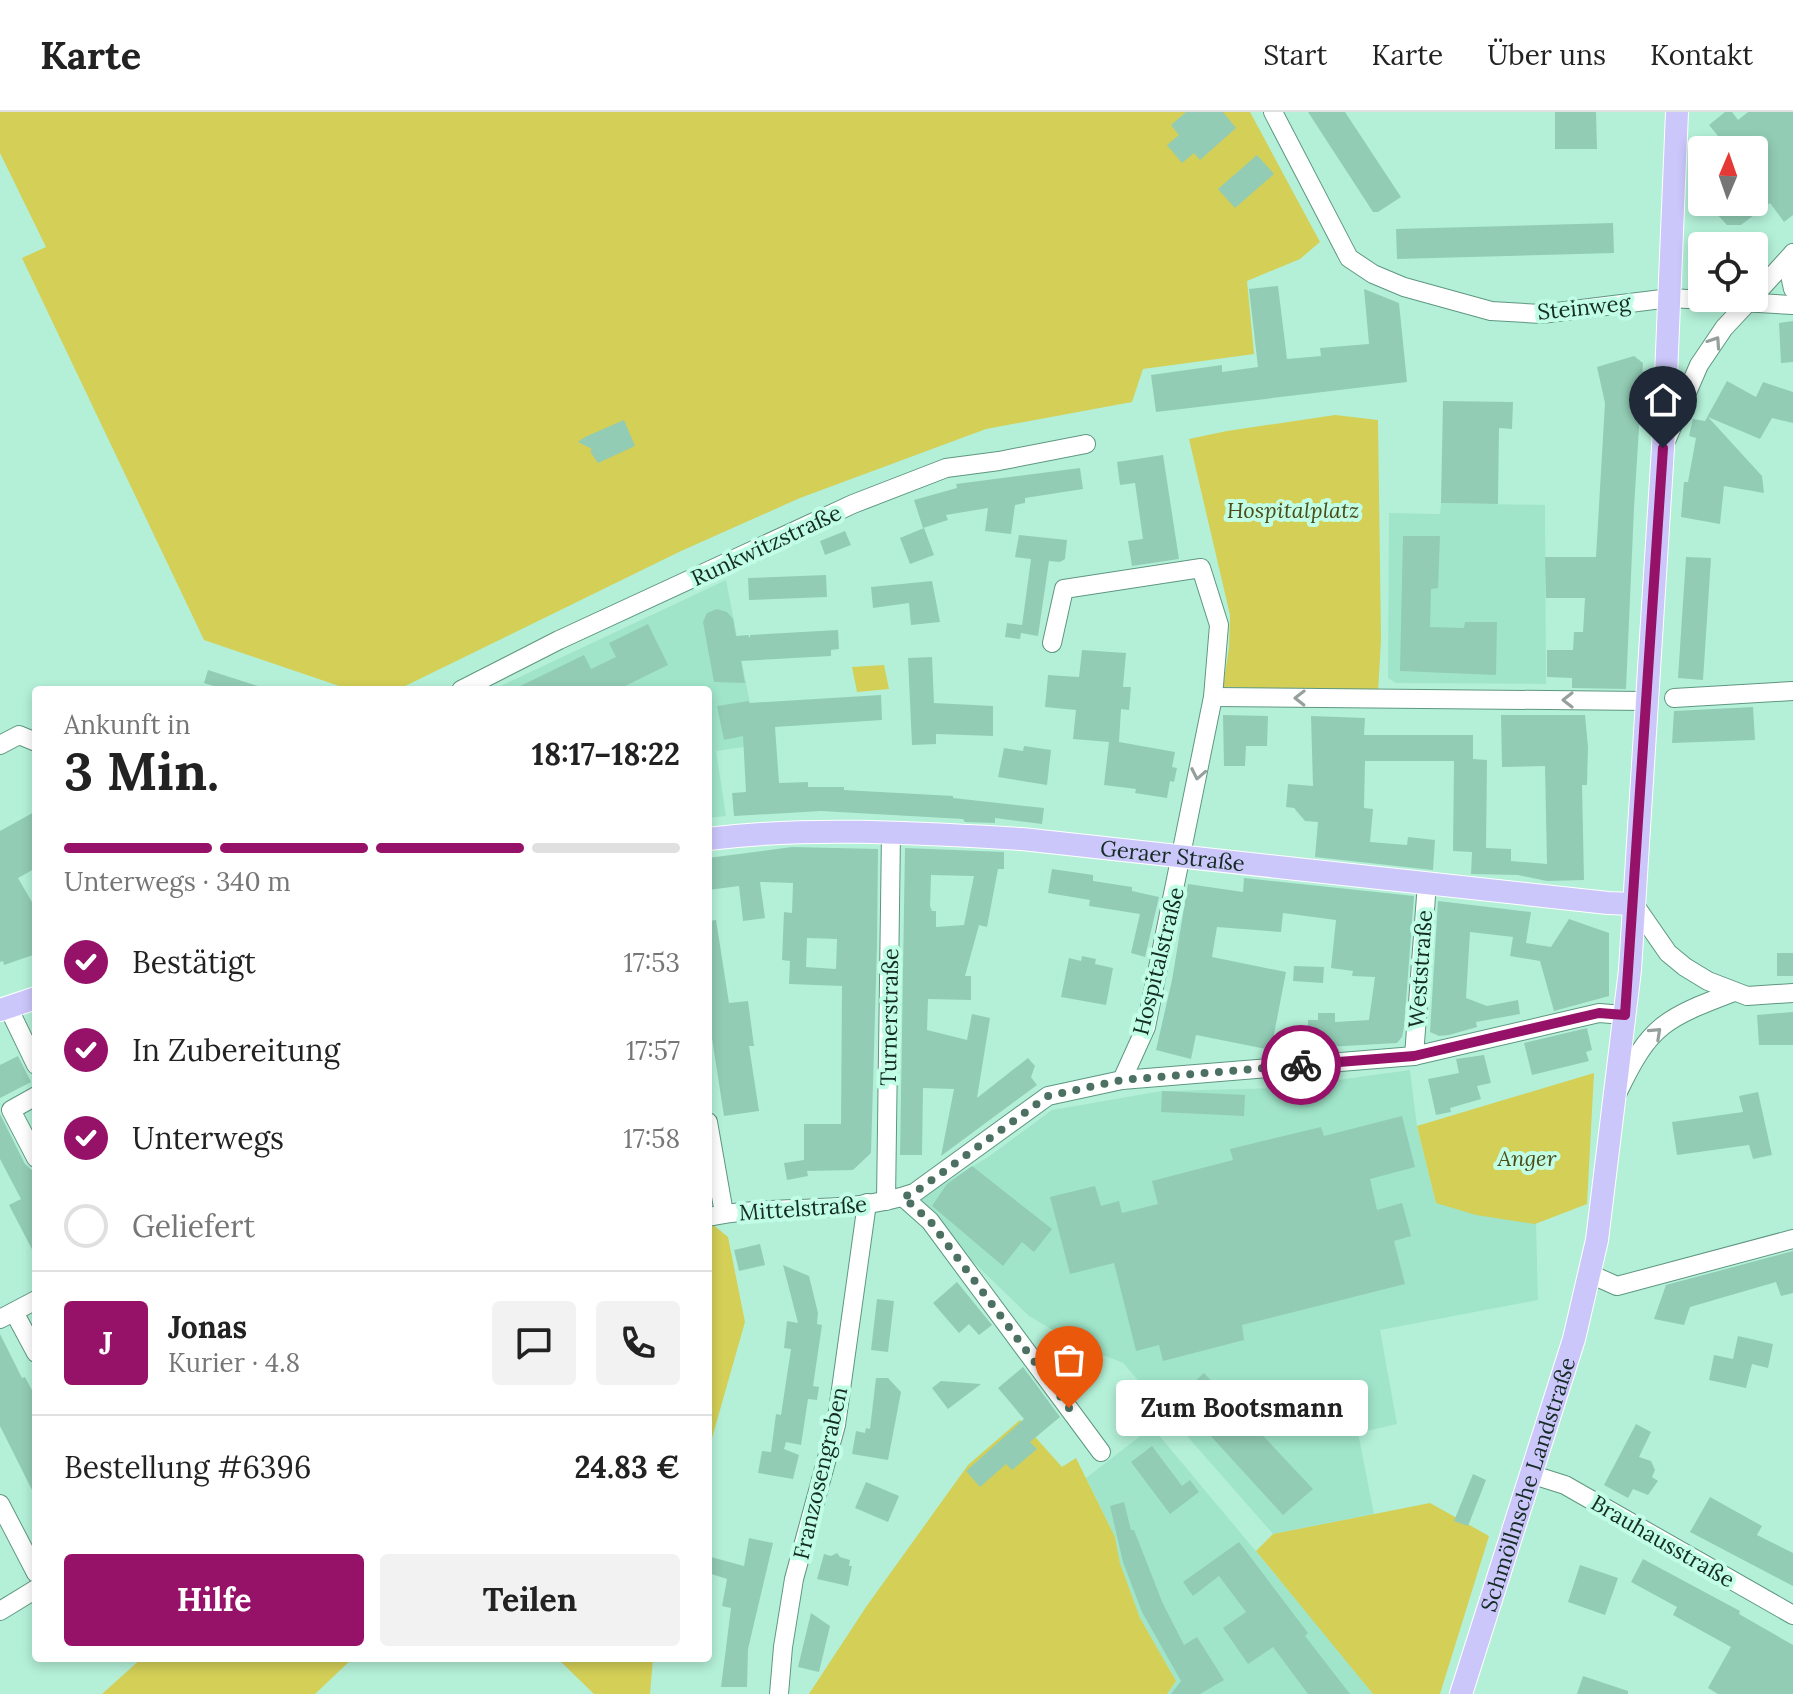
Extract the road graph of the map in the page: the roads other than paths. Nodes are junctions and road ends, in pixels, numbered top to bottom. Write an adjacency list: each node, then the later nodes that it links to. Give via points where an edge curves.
1 (1273, 112): 6 (street, Steinweg, via 1349,258 1373,274 1491,311 1541,314)
2 (1677, 112): 6 (main road, Schmöllnsche Landstraße)
3 (1793, 253): 4 (street); 5 (street)
4 (1768, 281)
5 (1793, 289)
6 (1670, 298): 7 (street, Steinweg); 12 (main road, Schmöllnsche Landstraße)
7 (1688, 298)
8 (1768, 301): 9 (street, Steinweg)
9 (1793, 305)
10 (1739, 312): 12 (street, one-way to 10, via 1699,365)
11 (1086, 444): 14 (street, Runkwitzstraße, via 946,468 853,504)
12 (1663, 448): 18 (main road, Schmöllnsche Landstraße)
13 (1052, 643): 16 (street, via 1064,589 1201,568 1219,625)
14 (469, 686)
15 (1793, 691): 17 (street)
16 (1213, 697): 18 (street, one-way to 16); 23 (street, Hospitalstraße, one-way to 23)
17 (1674, 698)
18 (1646, 701): 25 (main road, Schmöllnsche Landstraße)
19 (32, 740): 20 (street, via 19,735)
20 (0, 745)
21 (891, 833): 22 (main road, Geraer Straße, via 778,832); 23 (main road, Geraer Straße); 38 (street, Turnerstraße)
22 (712, 839)
23 (1183, 855): 24 (main road, Geraer Straße); 33 (street, Hospitalstraße, via 1146,1027)
24 (1427, 883): 25 (main road, Geraer Straße); 31 (street, Weststraße)
25 (1634, 904): 26 (street, via 1668,953); 30 (main road, Schmöllnsche Landstraße)
26 (1734, 992): 27 (street); 35 (street, one-way to 26, via 1651,1035 1679,1013)
27 (1793, 993)
28 (32, 999): 29 (main road)
29 (4, 1008): 32 (street)
30 (1625, 1015): 31 (street, Mittelstraße, via 1599,1013); 35 (main road, Schmöllnsche Landstraße)
31 (1414, 1056): 33 (street, Mittelstraße)
32 (32, 1058)
33 (1122, 1080): 38 (street, Mittelstraße, via 1048,1096 914,1193)
34 (32, 1098): 36 (street, via 11,1110)
35 (1616, 1098): 41 (main road, Schmöllnsche Landstraße)
36 (32, 1150)
37 (712, 1168): 39 (street)
38 (885, 1200): 39 (street, Mittelstraße); 45 (street, via 930,1221); 52 (street, Franzosengraben, via 836,1425 794,1579)
39 (716, 1215)
40 (1793, 1239): 41 (street, via 1617,1286)
41 (1590, 1274): 46 (main road, Schmöllnsche Landstraße)
42 (32, 1302): 43 (street)
43 (7, 1315): 44 (street)
44 (32, 1348)
45 (1101, 1452)
46 (1530, 1474): 51 (street, Brauhausstraße, via 1565,1485); 53 (main road, Schmöllnsche Landstraße)
47 (0, 1504): 48 (street)
48 (32, 1565)
49 (32, 1591): 50 (street)
50 (0, 1611)
51 (1793, 1615)
52 (779, 1694)
53 (1461, 1694)

